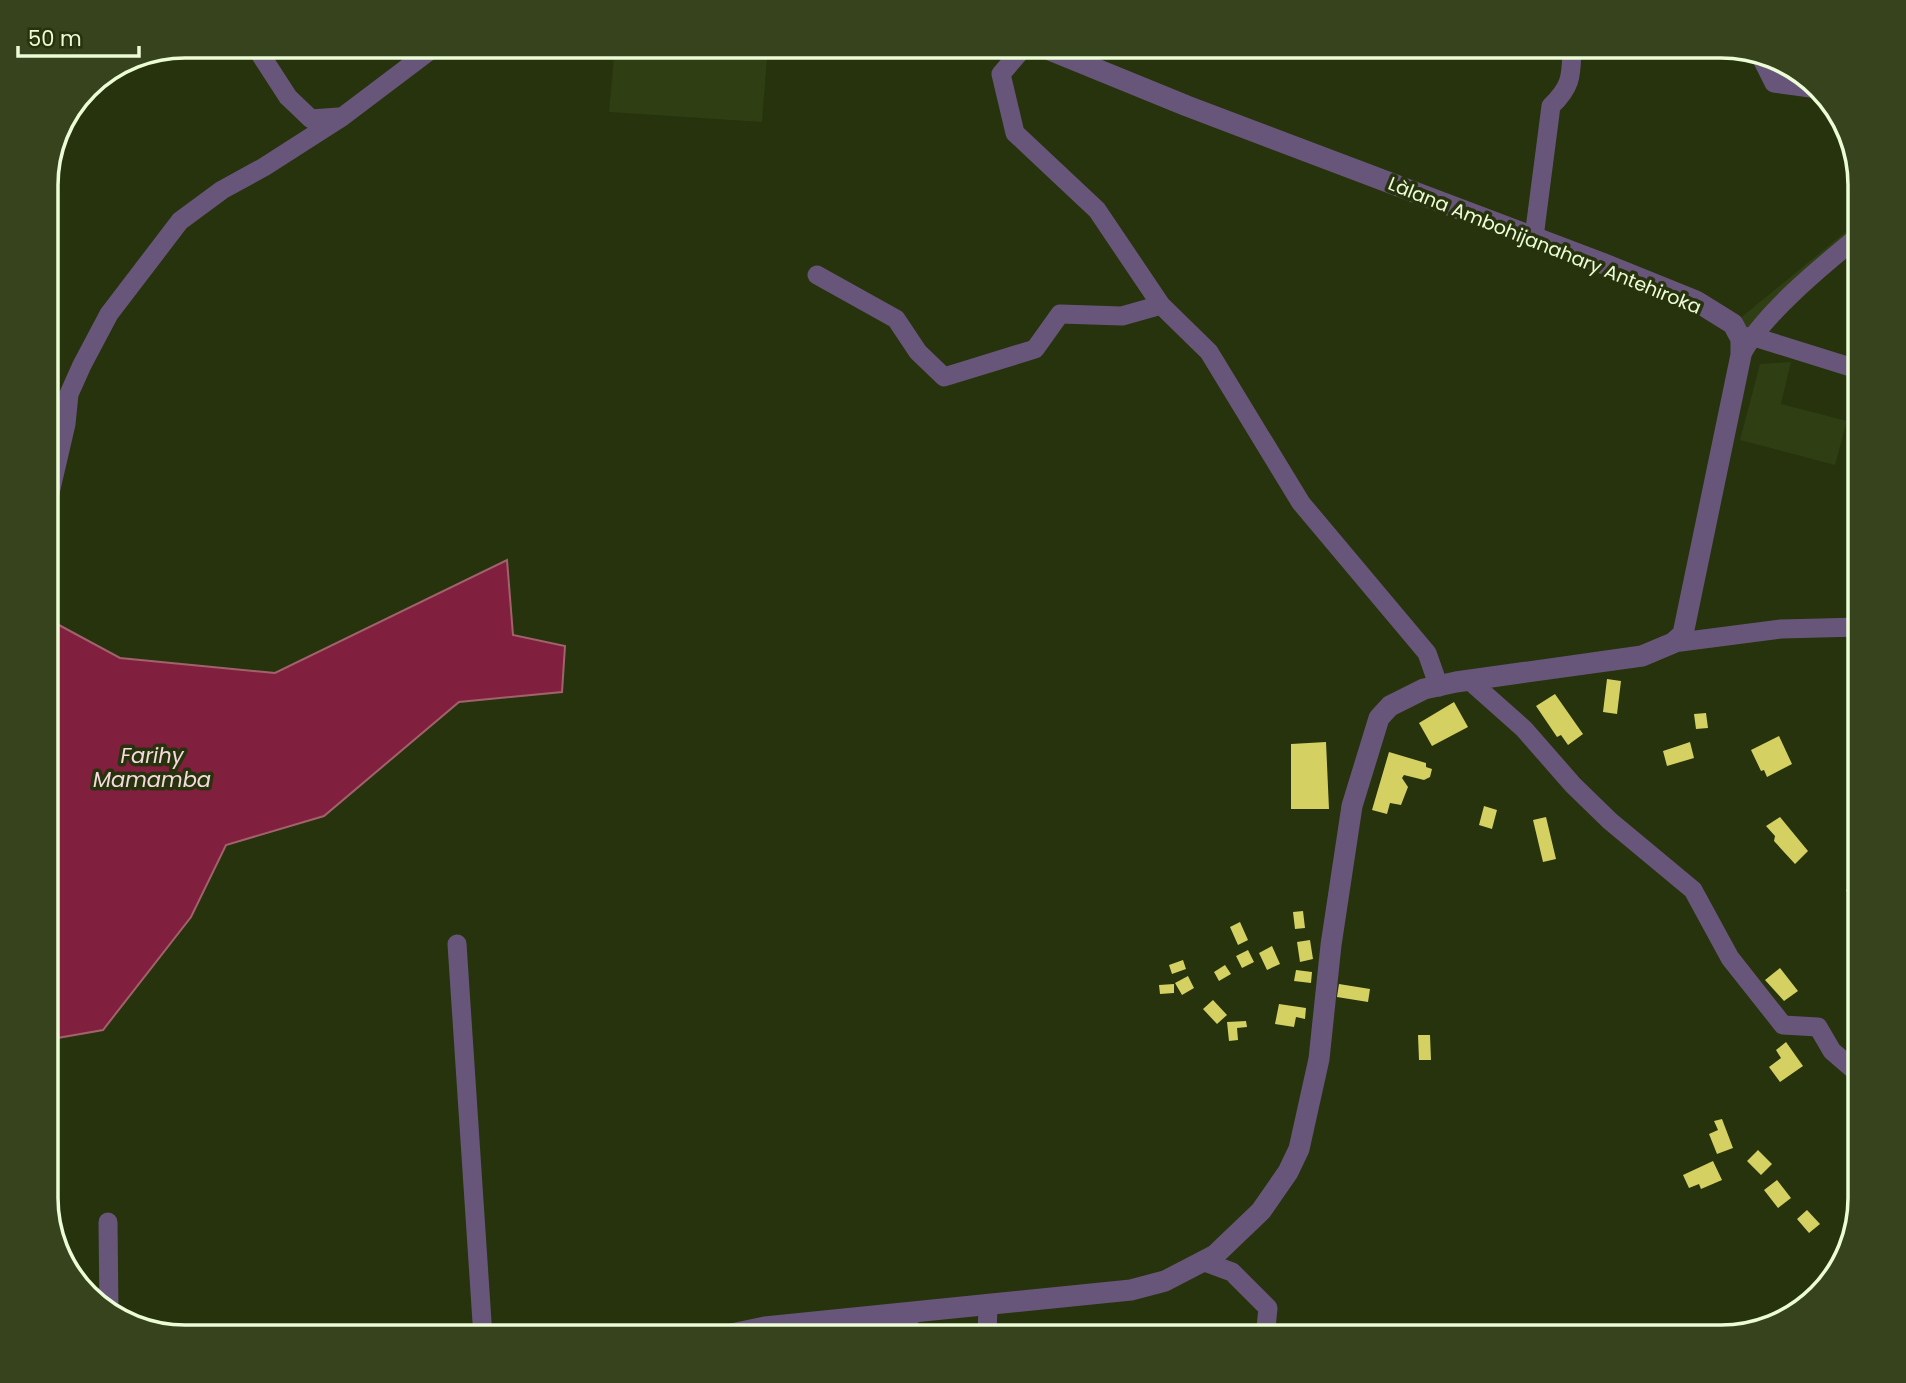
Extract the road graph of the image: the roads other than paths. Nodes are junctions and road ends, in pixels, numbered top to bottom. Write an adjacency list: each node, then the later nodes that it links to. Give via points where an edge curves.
1 (263, 58): 8 (street, via 288,97 312,120)
2 (420, 58): 8 (street)
3 (1015, 58): 12 (street, via 1001,74 1015,132 1097,210)
4 (1092, 58): 9 (street, Làlana Ambohijanahary Antehiroka, via 1186,106)
5 (1572, 58): 9 (street, via 1566,92 1551,106)
6 (1765, 65): 7 (street, via 1774,83)
7 (1802, 87)
8 (342, 117): 15 (street, via 180,221 109,314 69,394)
9 (1534, 237): 13 (street, Làlana Ambohijanahary Antehiroka, via 1696,301 1733,324)
10 (1848, 244): 13 (street, via 1816,270)
11 (817, 275): 12 (street, via 896,319 918,352 944,377 1035,349 1060,314 1122,316)
12 (1161, 305): 19 (street, via 1209,352 1301,503 1427,653)
13 (1746, 346): 14 (street); 17 (street, Làlana Ambohijanahary Antehiroka, via 1683,634)
14 (1848, 367)
15 (58, 458)
16 (1848, 627): 17 (street, via 1781,629)
17 (1673, 643): 18 (street, via 1642,656)
18 (1470, 681): 19 (street); 21 (street, via 1524,729 1610,821 1693,890 1730,958 1783,1025 1818,1027 1832,1051)
19 (1439, 687): 23 (street, via 1424,689 1391,706 1379,718 1372,736 1352,806 1320,1059 1299,1149 1261,1211 1215,1255)
20 (457, 944): 27 (street)
21 (1848, 1065)
22 (108, 1222): 24 (street)
23 (1202, 1261): 25 (street, via 1165,1281 1132,1290); 31 (street, via 1232,1272 1268,1308)
24 (109, 1300)
25 (988, 1305): 26 (street); 30 (street)
26 (911, 1313): 28 (street); 29 (street)
27 (482, 1325)
28 (786, 1325)
29 (908, 1325)
30 (987, 1325)
31 (1266, 1325)

